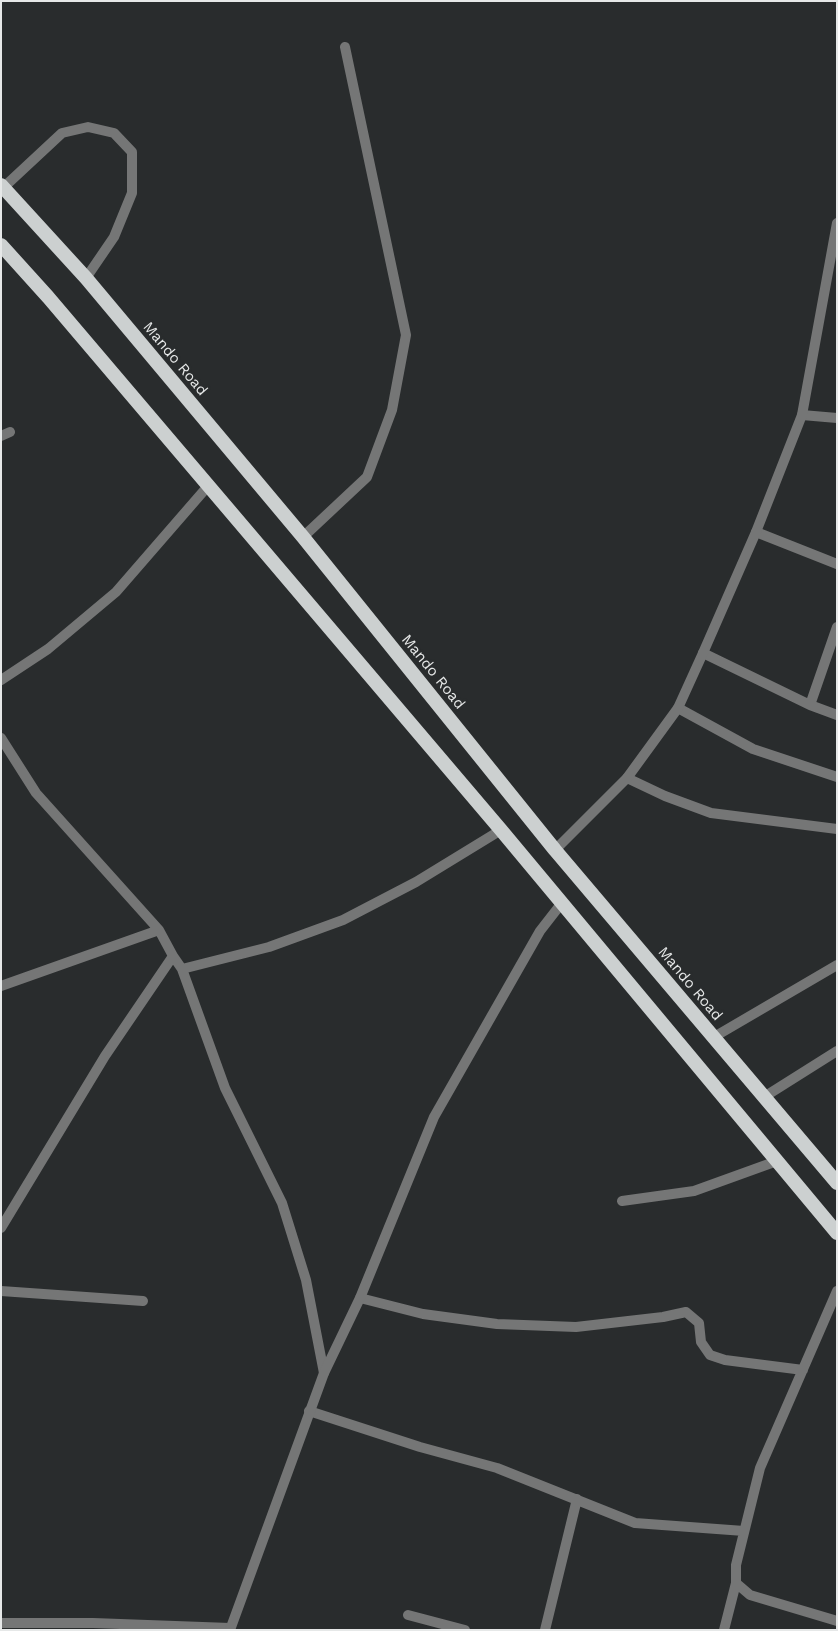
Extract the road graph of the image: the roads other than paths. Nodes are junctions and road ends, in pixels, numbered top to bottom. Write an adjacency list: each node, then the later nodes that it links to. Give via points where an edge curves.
1 (346, 48): 10 (street, via 406,335 392,410 367,477)
2 (3, 186): 5 (highway, Mando Road); 5 (street, via 62,133 88,127 114,133 132,152 132,193 114,237)
3 (837, 223): 6 (street)
4 (1, 245): 8 (highway)
5 (86, 278): 10 (highway, Mando Road)
6 (802, 415): 7 (street); 9 (street)
7 (837, 418)
8 (208, 486): 14 (street, via 116,592 48,649); 21 (highway)
9 (756, 532): 11 (street); 13 (street)
10 (303, 537): 23 (highway, Mando Road)
11 (837, 564)
12 (837, 627): 15 (street)
13 (703, 653): 15 (street); 16 (street)
14 (1, 680)
15 (810, 705): 17 (street)
16 (678, 708): 19 (street, via 753,749); 20 (street)
17 (837, 715)
18 (1, 738): 25 (street, via 36,793)
19 (837, 777)
20 (628, 778): 22 (street, via 711,813); 23 (street)
21 (501, 830): 24 (highway); 28 (street, via 416,882 343,920 269,948)
22 (837, 830)
23 (555, 850): 30 (highway, Mando Road)
24 (562, 904): 33 (highway); 40 (street, via 540,931 434,1117)
25 (159, 930): 26 (street); 29 (street)
26 (173, 956): 28 (street); 36 (street, via 105,1056)
27 (837, 965): 30 (street)
28 (182, 969): 43 (street, via 225,1088 282,1203 306,1280)
29 (1, 986)
30 (714, 1037): 32 (highway, Mando Road)
31 (837, 1051): 32 (street)
32 (764, 1097): 34 (highway, Mando Road)
33 (777, 1161): 35 (street, via 694,1192); 37 (highway)
34 (837, 1183)
35 (622, 1200)
36 (1, 1228)
37 (837, 1233)
38 (1, 1290): 41 (street)
39 (837, 1291): 42 (street)
40 (360, 1298): 42 (street, via 423,1314 507,1324 576,1327 686,1312 699,1323 702,1342 710,1355 725,1360); 43 (street)
41 (143, 1301)
42 (803, 1370): 46 (street, via 760,1468)
43 (324, 1373): 44 (street)
44 (309, 1411): 45 (street, via 497,1468); 51 (street)
45 (577, 1499): 46 (street, via 635,1523); 53 (street)
46 (744, 1531): 47 (street, via 736,1565)
47 (736, 1583): 49 (street, via 750,1594); 54 (street)
48 (408, 1615): 52 (street)
49 (837, 1621)
50 (1, 1623): 51 (street)
51 (230, 1629)
52 (465, 1630)
53 (545, 1630)
54 (724, 1630)

